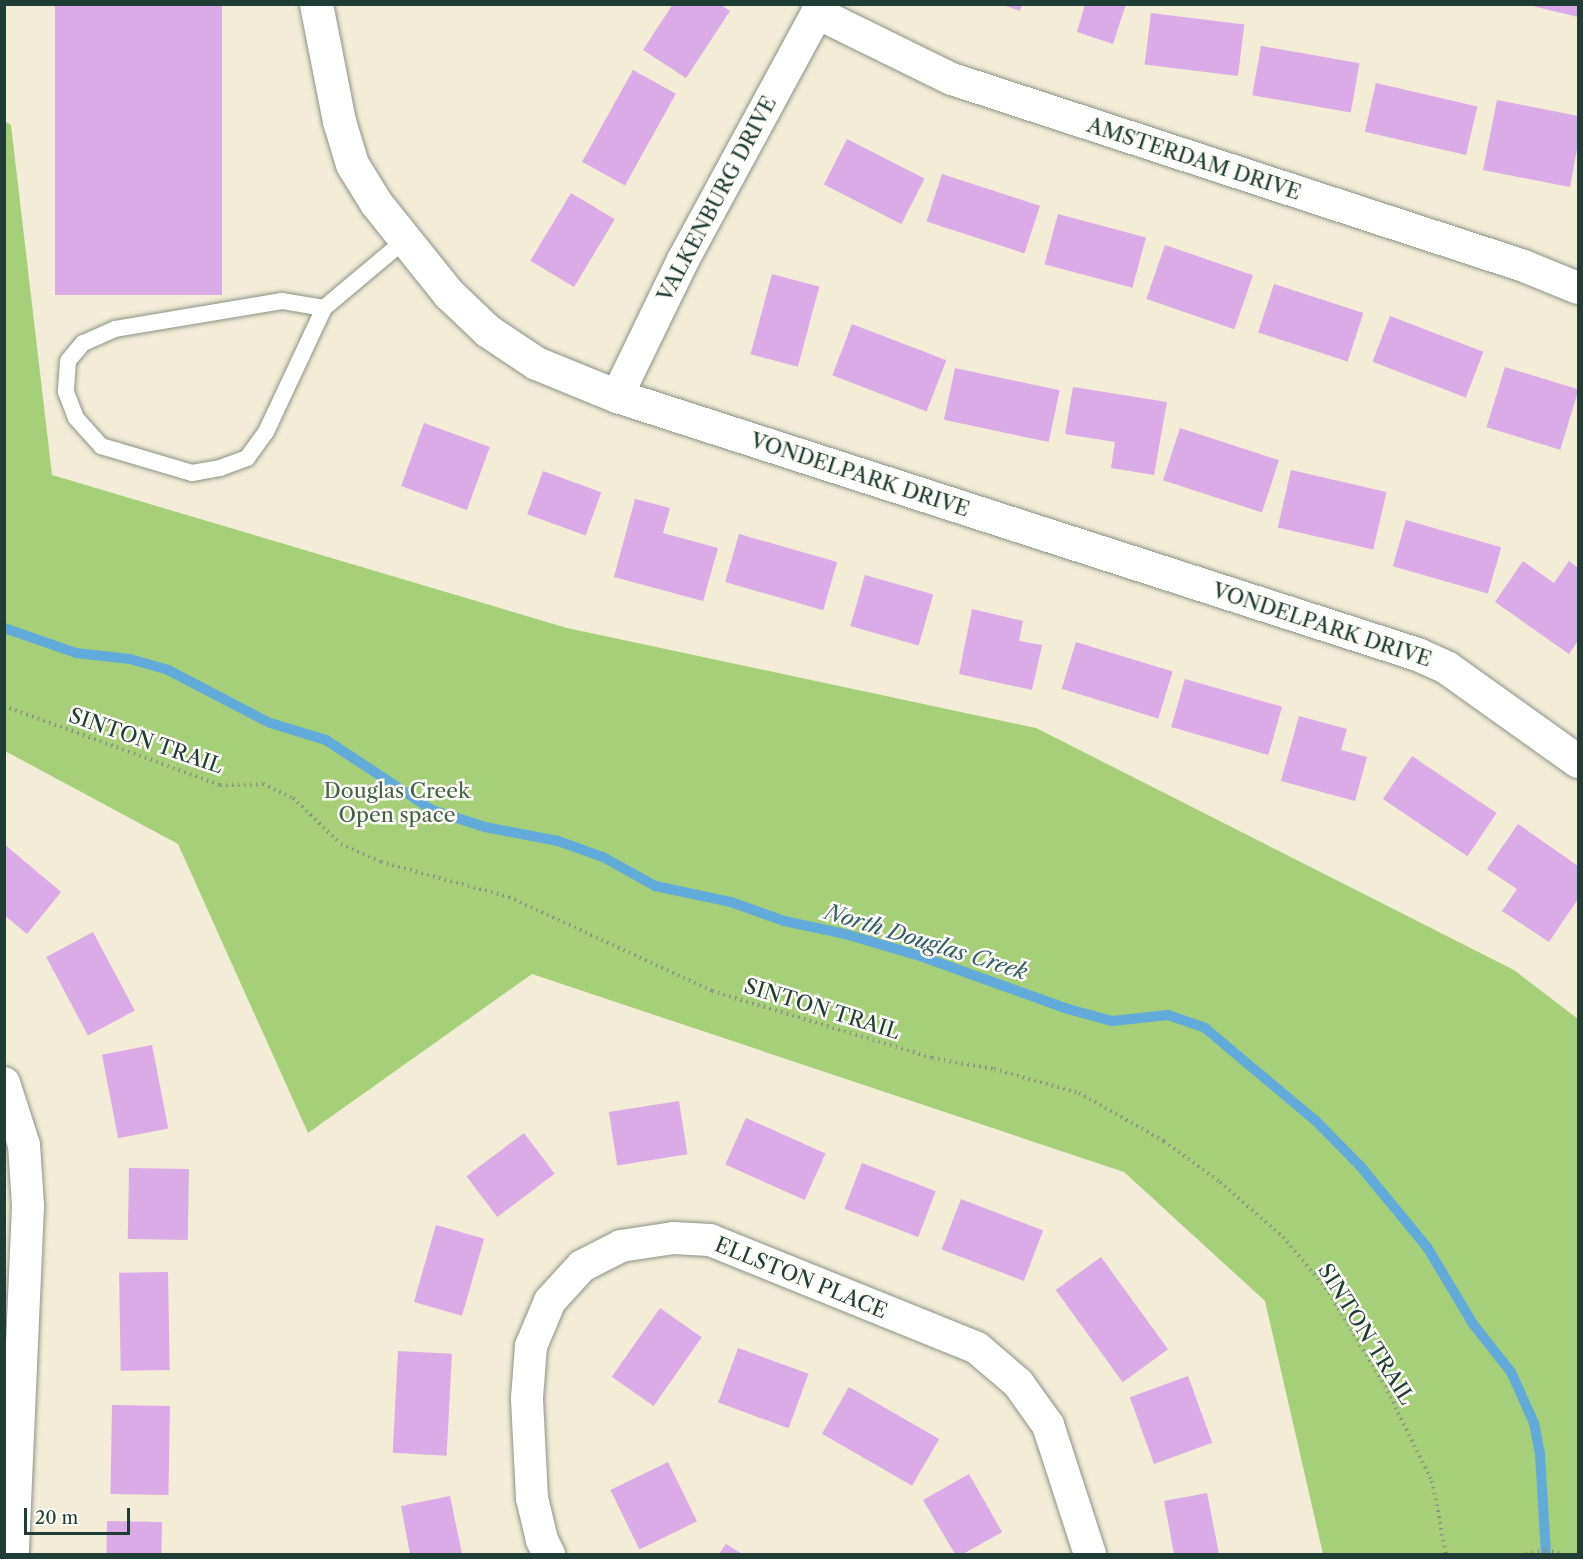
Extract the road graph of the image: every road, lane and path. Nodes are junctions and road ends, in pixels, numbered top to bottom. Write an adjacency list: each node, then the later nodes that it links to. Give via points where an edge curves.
1 (316, 4): 3 (street, VONDELPARK DRIVE, via 339,121 352,164)
2 (820, 9): 4 (street, AMSTERDAM DRIVE, via 952,79 1524,266); 6 (street, VALKENBURG DRIVE, via 683,260)
3 (405, 240): 5 (lane); 6 (street, VONDELPARK DRIVE, via 449,294 488,331 536,363)
4 (1578, 288)
5 (324, 308): 5 (lane, via 266,432 247,458 220,468 192,473 101,446 76,418 66,392 68,361 83,343 115,329 282,302)
6 (616, 396): 8 (street, VONDELPARK DRIVE, via 1417,654 1446,667)
7 (4, 706): 13 (path, SINTON TRAIL, via 220,785 263,784 292,798 341,844 381,862 509,897 712,991 932,1058 994,1069 1079,1093 1164,1141 1220,1182 1283,1238 1326,1288 1385,1386 1432,1481)
8 (1578, 761)
9 (4, 1083): 10 (street, via 24,1145 28,1206)
10 (13, 1554)
11 (549, 1554): 12 (street, ELLSTON PLACE, via 532,1498 527,1398 531,1346 550,1301 582,1266 621,1246 673,1238 711,1240 977,1348 1018,1383 1048,1425)
12 (1090, 1554)
13 (1446, 1554)
14 (1526, 1554): 15 (path, via 1546,1550)
15 (1561, 1554)

